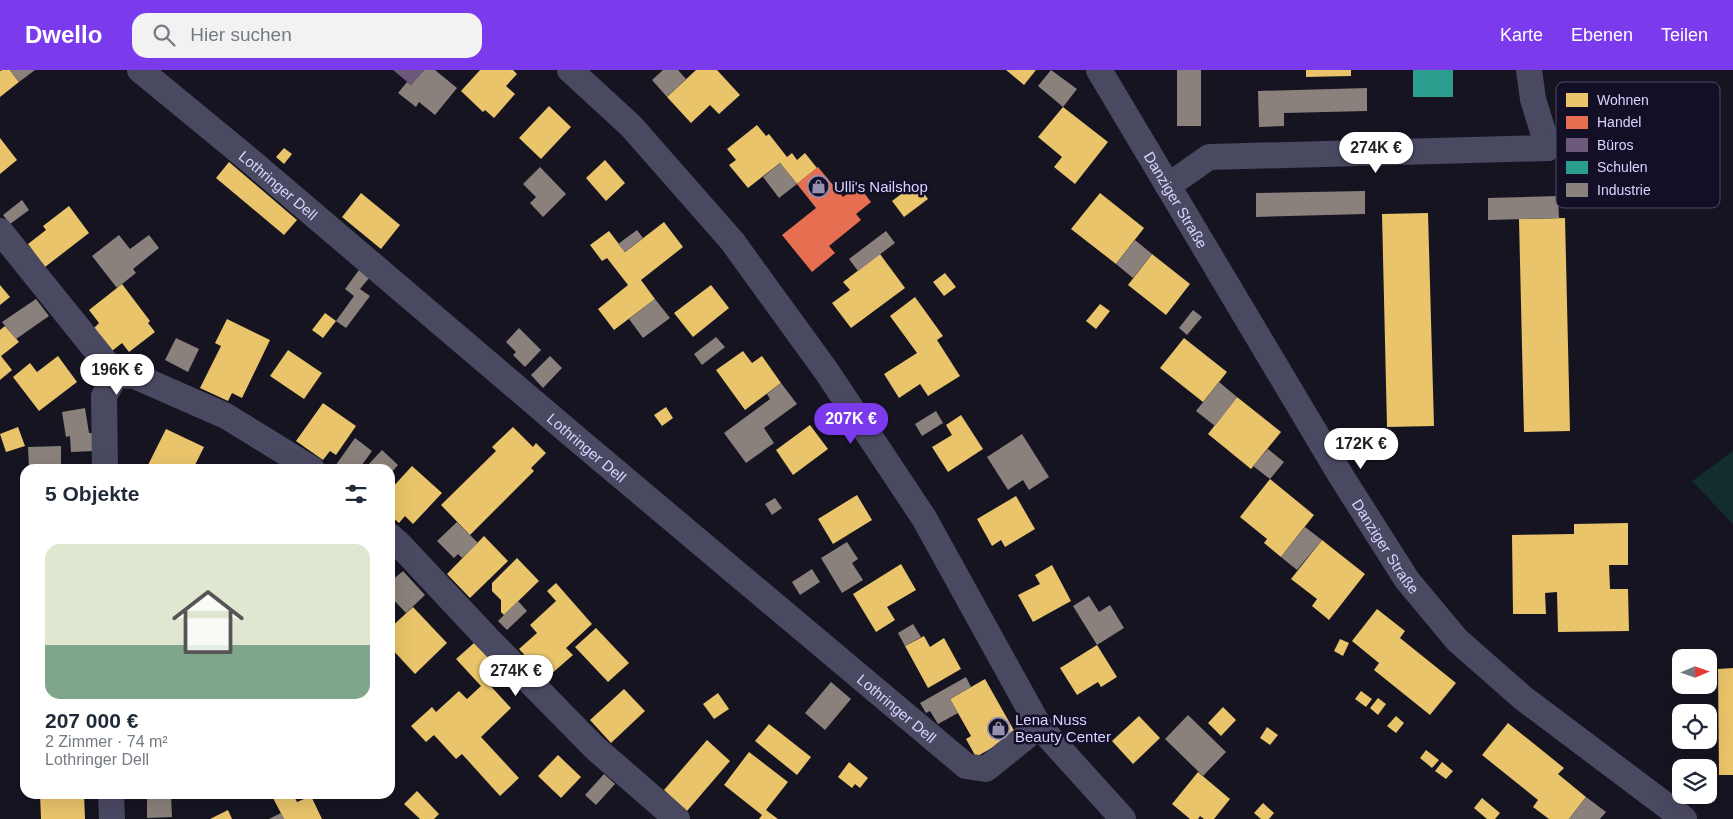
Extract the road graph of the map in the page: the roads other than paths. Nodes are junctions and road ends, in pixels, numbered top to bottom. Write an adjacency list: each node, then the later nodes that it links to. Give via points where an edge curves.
1 (140, 70): 13 (street, Lothringer Dell, via 966,766 986,769)
2 (570, 70): 13 (street, via 631,126 732,241 827,372 924,518)
3 (1099, 70): 7 (street, Danziger Straße)
4 (1529, 70): 5 (street, via 1533,99)
5 (1556, 139)
6 (1556, 143): 7 (street, via 1209,157)
7 (1168, 186): 18 (street, Danziger Straße, via 1407,580 1457,640 1499,677)
8 (0, 232): 9 (street)
9 (116, 375): 10 (street, via 104,396); 11 (street, via 135,376 226,416)
10 (105, 464)
11 (304, 464)
12 (395, 541): 16 (street, via 595,748)
13 (1039, 726): 17 (street)
14 (111, 799): 15 (street)
15 (112, 819)
16 (677, 819)
17 (1123, 819)
18 (1684, 819)

